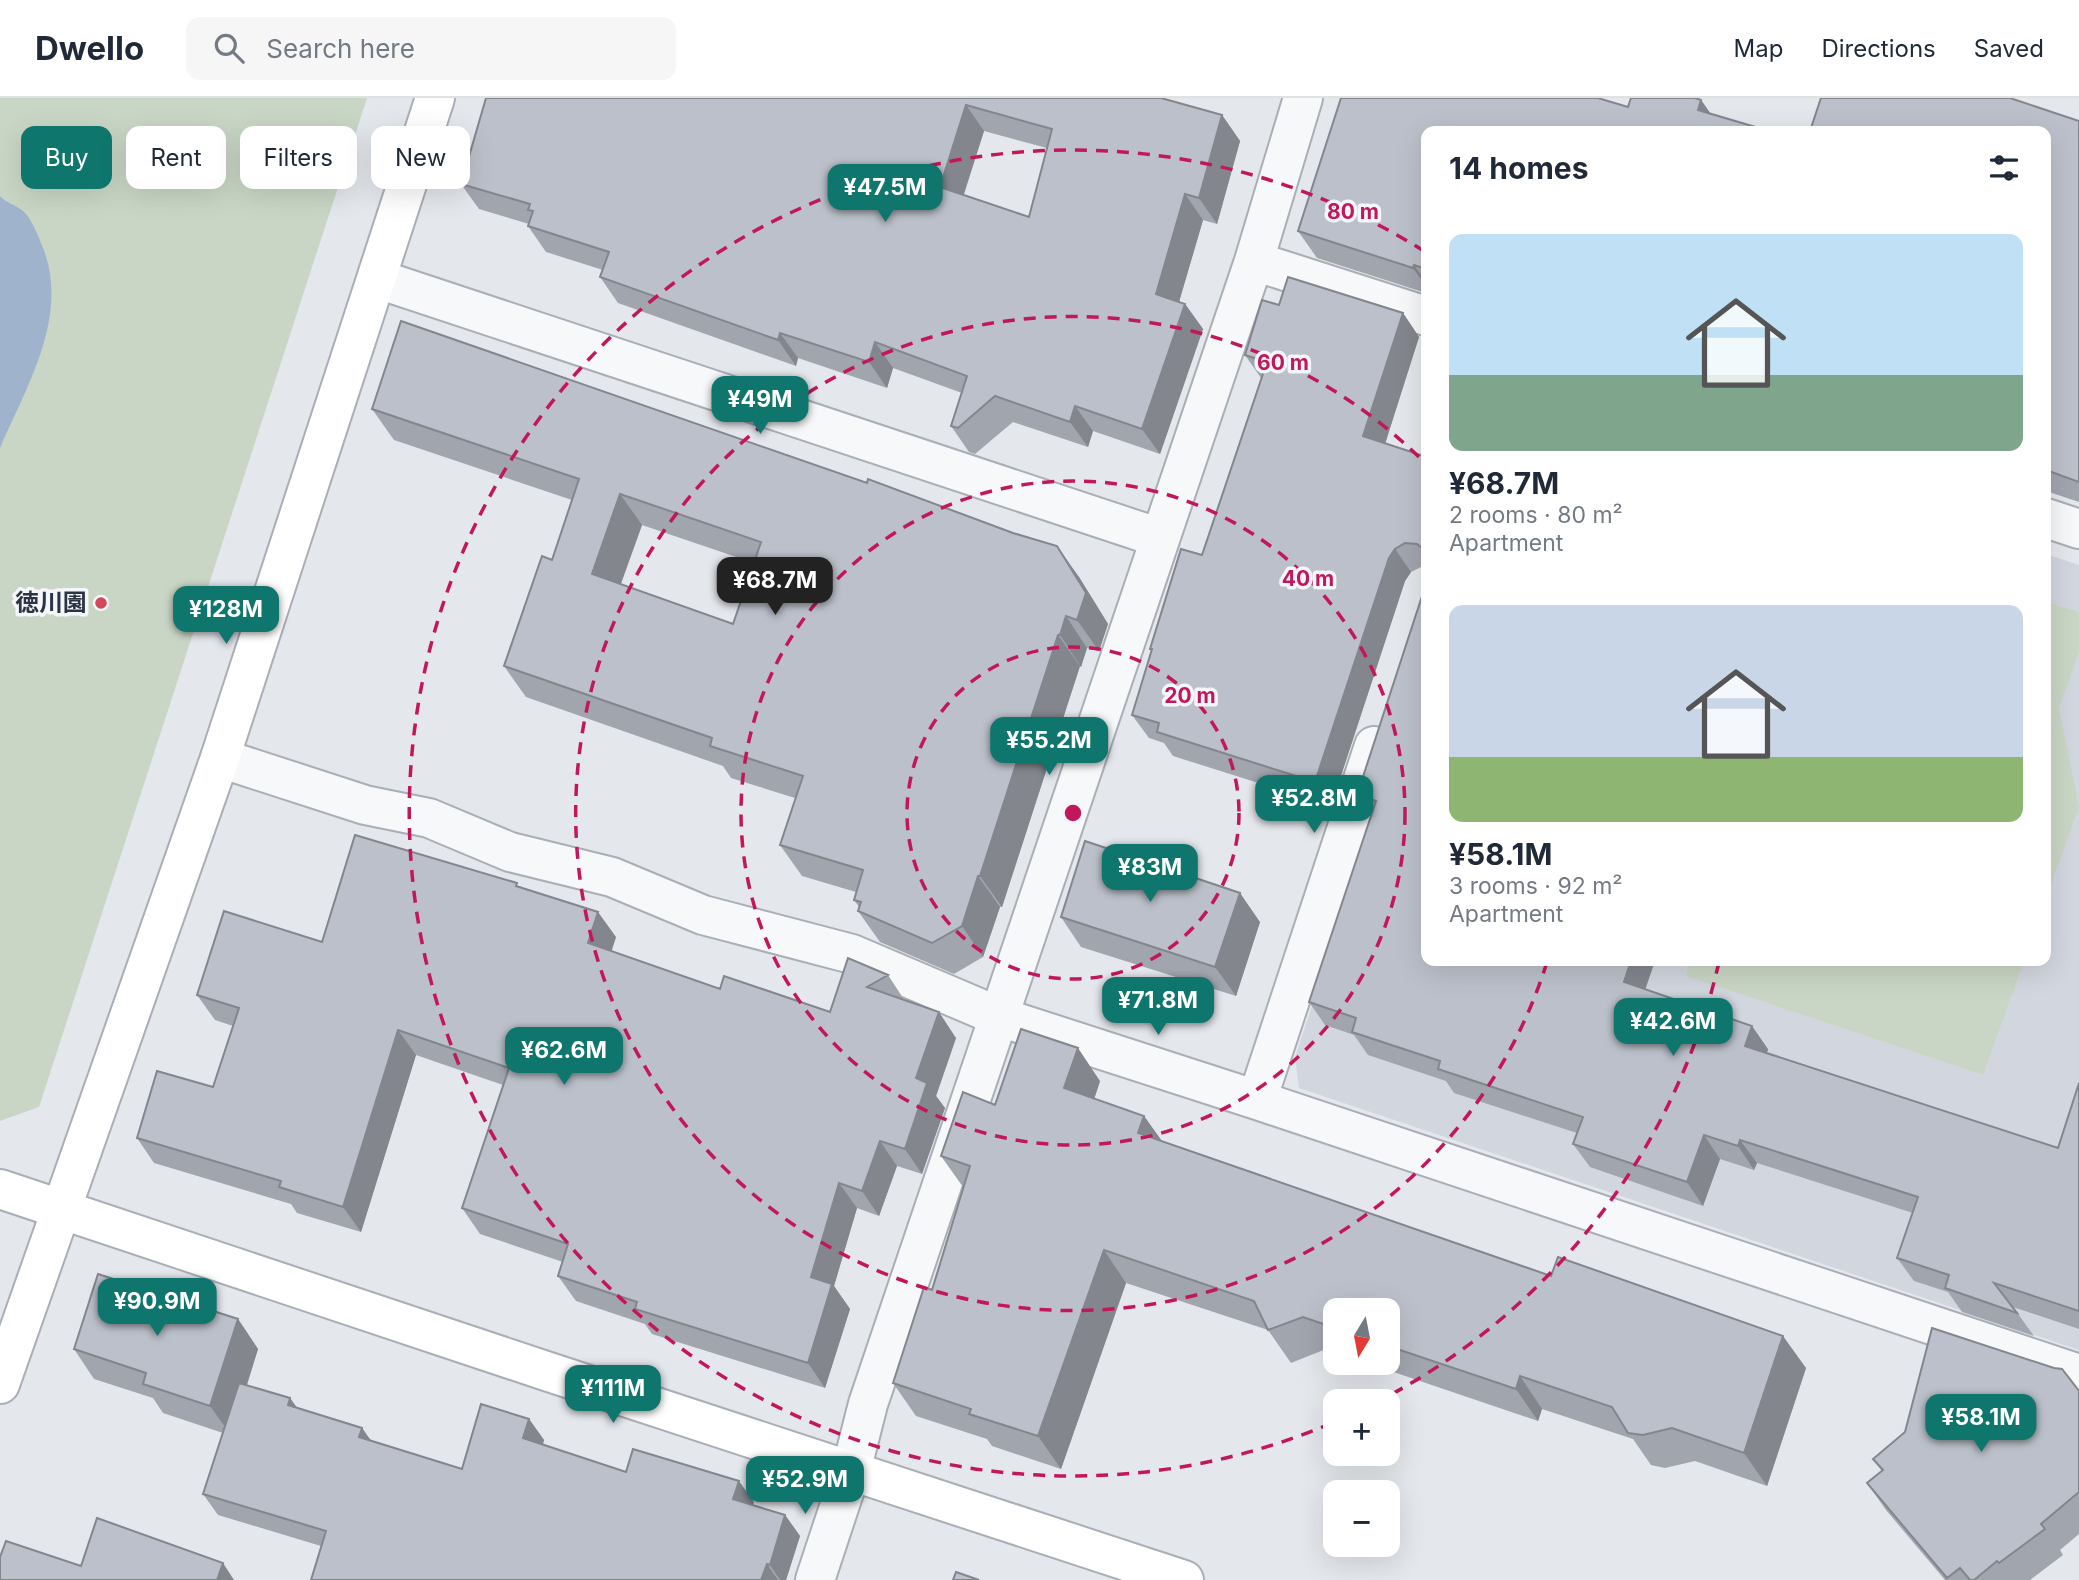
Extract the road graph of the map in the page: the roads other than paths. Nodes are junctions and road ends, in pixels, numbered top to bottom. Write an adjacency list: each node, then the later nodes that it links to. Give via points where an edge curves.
1 (435, 98): 4 (street)
2 (1304, 98): 3 (street)
3 (1254, 261): 5 (street); 8 (street)
4 (378, 279): 8 (street); 10 (street)
5 (1421, 314)
6 (2051, 520): 7 (street)
7 (2079, 529)
8 (1160, 537): 11 (street)
9 (1383, 719): 12 (street)
10 (220, 758): 11 (street, via 365,806 429,818 510,852 612,877 704,915 852,954); 14 (street)
11 (1000, 1017): 12 (street); 17 (street, via 868,1404)
12 (1257, 1100): 15 (street)
13 (0, 1189): 14 (street)
14 (63, 1210): 16 (street); 17 (street)
15 (2079, 1374)
16 (0, 1384)
17 (851, 1471): 18 (street); 19 (street)
18 (815, 1580)
19 (1184, 1580)

